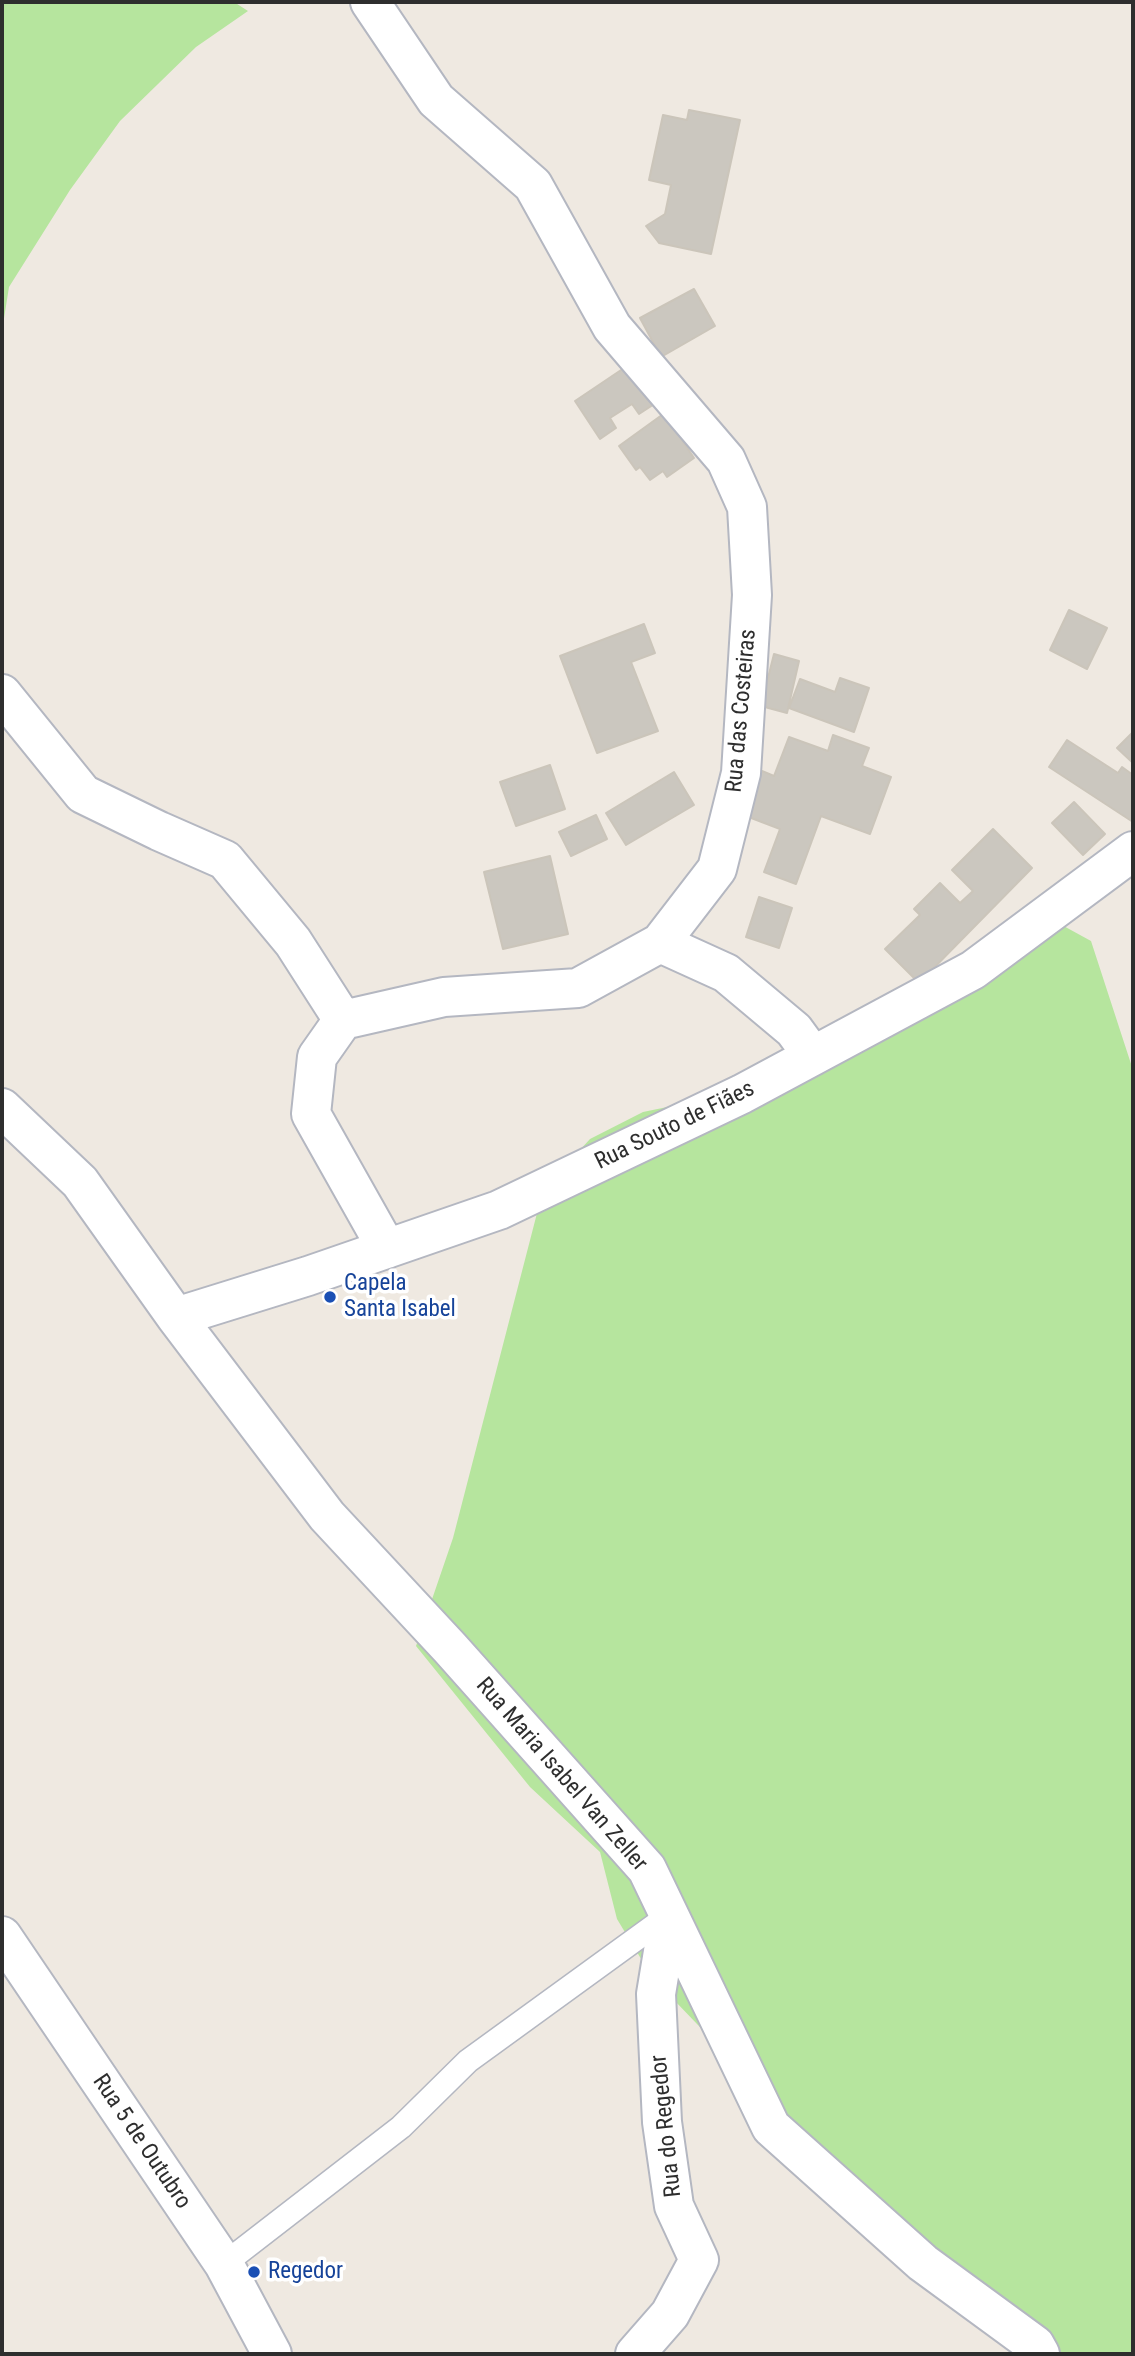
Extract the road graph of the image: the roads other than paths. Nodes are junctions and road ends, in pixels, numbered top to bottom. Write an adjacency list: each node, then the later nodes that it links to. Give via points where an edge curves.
1 (370, 2): 4 (street, Rua das Costeiras, via 436,100 533,185 612,327 726,460 747,507 752,595 741,773 717,869)
2 (2, 694): 5 (street, via 83,794 225,860 293,942)
3 (1133, 851): 6 (street, Rua Souto de Fiães, via 973,970)
4 (660, 943): 5 (street, Rua das Costeiras, via 578,988 444,997); 6 (street, via 726,973 794,1030)
5 (343, 1020): 8 (street, via 317,1057 311,1114)
6 (813, 1056): 8 (street, Rua Souto de Fiães, via 499,1210)
7 (2, 1108): 9 (street, Rua Maria Isabel Van Zeller, via 80,1182)
8 (387, 1249): 9 (street, Rua Souto de Fiães)
9 (176, 1317): 10 (street, Rua Maria Isabel Van Zeller, via 327,1516 647,1869)
10 (669, 1915): 12 (lane, via 468,2061 401,2127); 14 (street, Rua do Regedor, via 656,1994 662,2122 674,2206 699,2260 670,2314); 15 (street, Rua Maria Isabel Van Zeller, via 771,2127 923,2263 1035,2345)
11 (2, 1936): 12 (street, Rua 5 de Outubro)
12 (224, 2264): 13 (street, Rua 5 de Outubro)
13 (272, 2354)
14 (635, 2354)
15 (1040, 2354)

